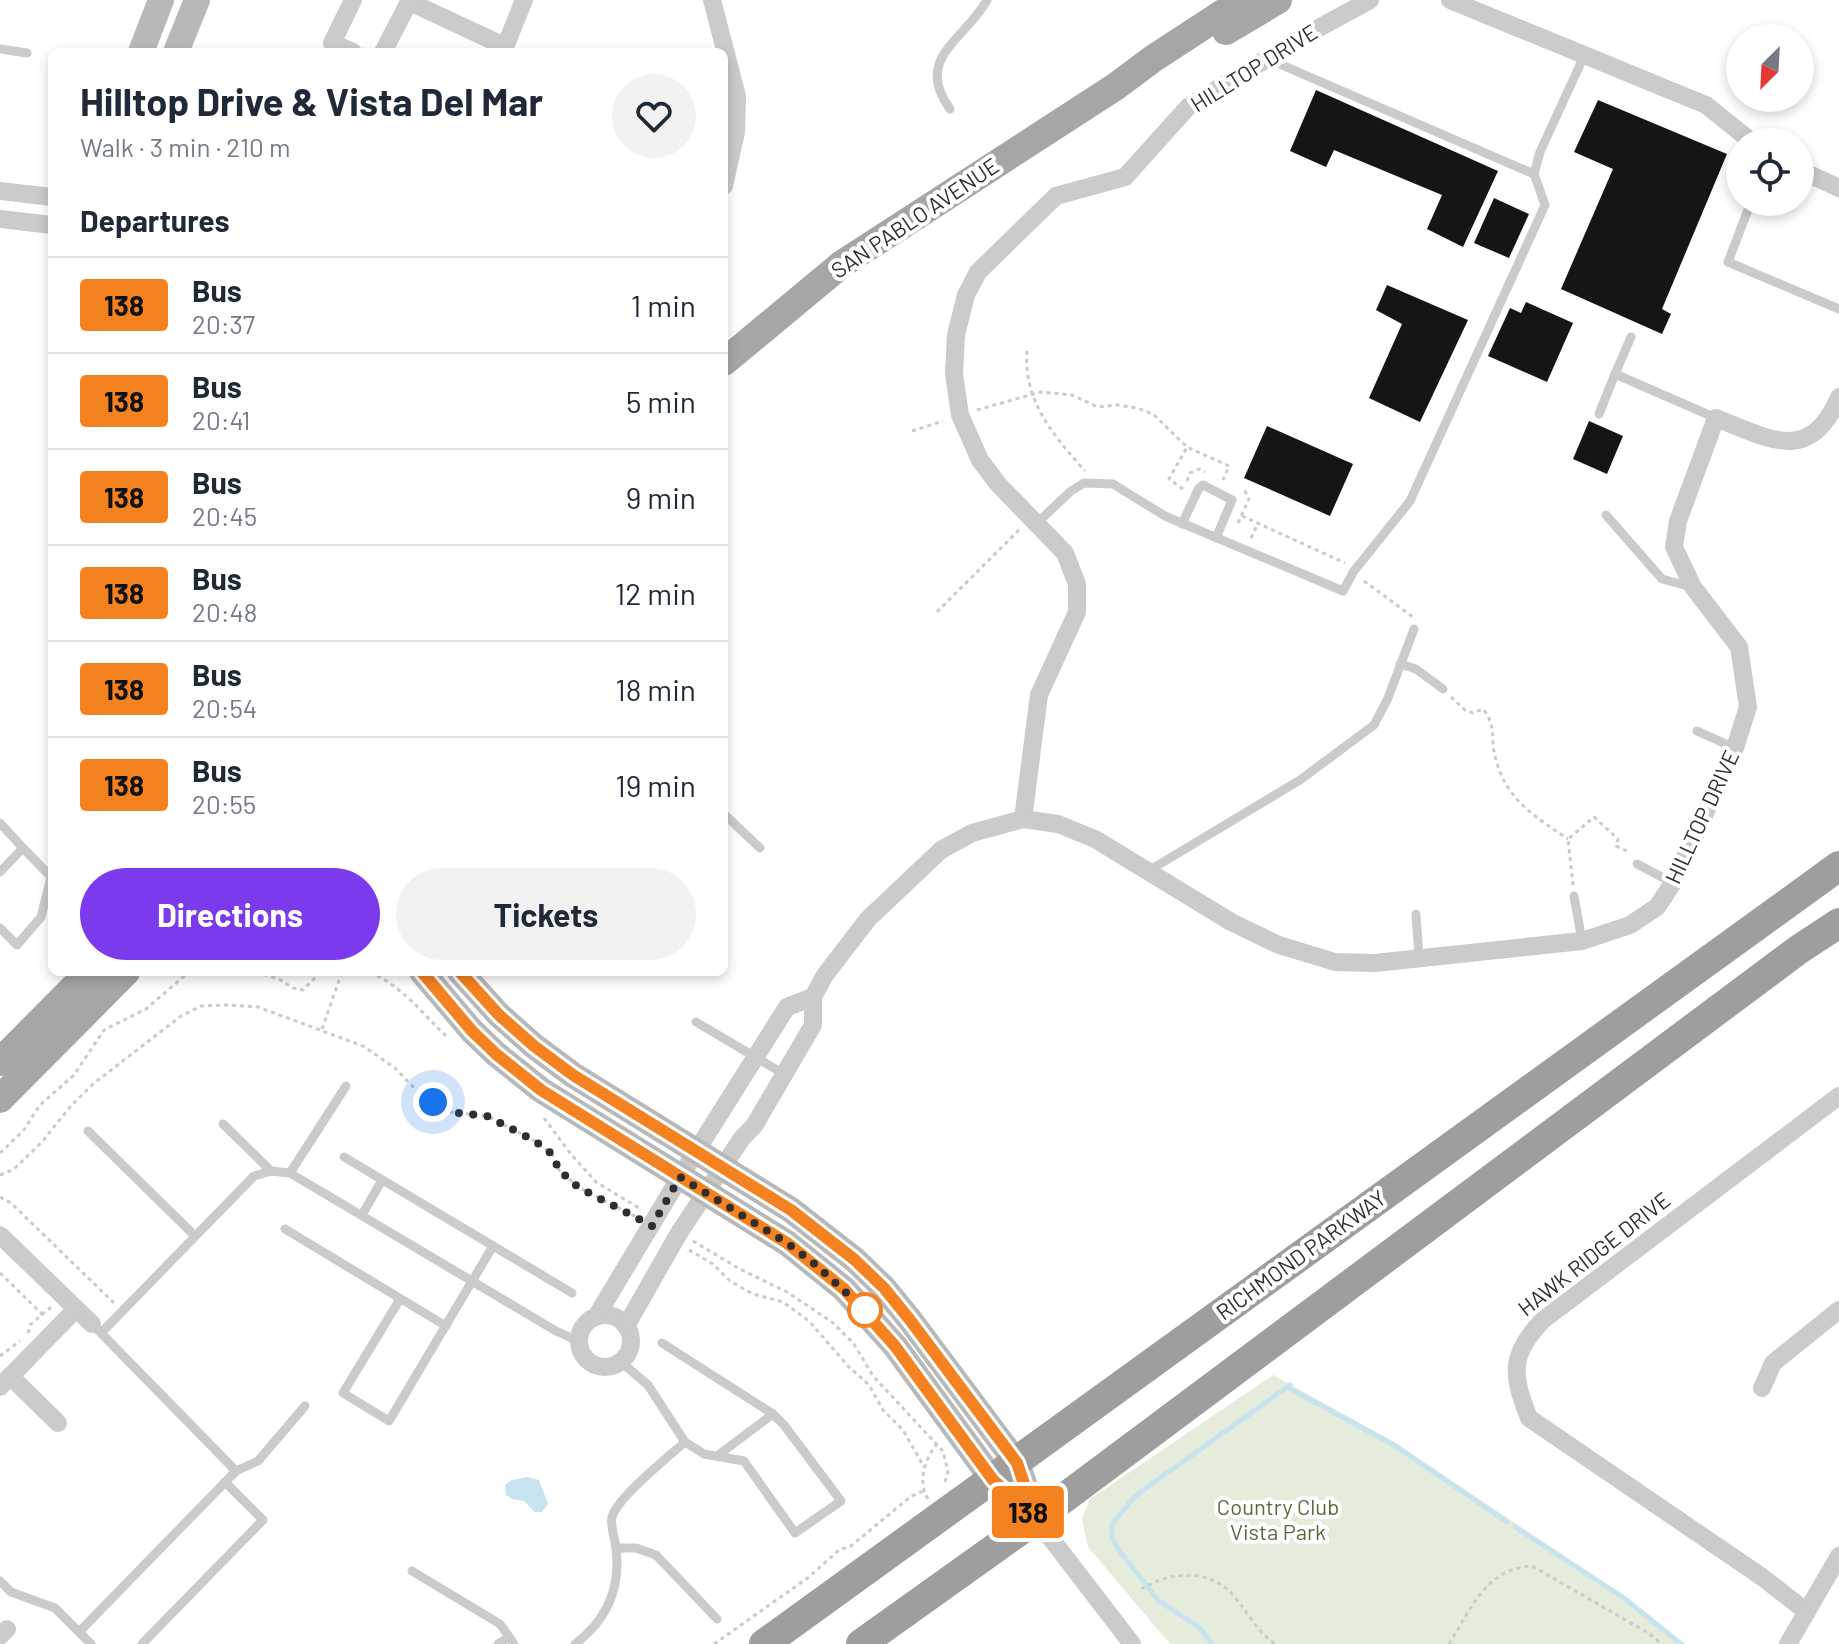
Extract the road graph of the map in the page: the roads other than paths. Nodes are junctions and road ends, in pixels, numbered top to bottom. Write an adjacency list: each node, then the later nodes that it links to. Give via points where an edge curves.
1 (161, 0): 12 (main road)
2 (197, 0): 13 (main road)
3 (353, 0): 14 (street, via 332,43)
4 (524, 0): 17 (street)
5 (712, 0): 18 (street)
6 (987, 0): 25 (lane, via 954,38 935,78)
7 (1243, 0): 24 (main road, SAN PABLO AVENUE)
8 (1278, 0): 24 (main road, SAN PABLO AVENUE, via 1160,71)
9 (1370, 0): 22 (street, HILLTOP DRIVE)
10 (1450, 0): 21 (street)
11 (410, 1): 15 (street); 16 (street)
12 (143, 48)
13 (178, 48)
14 (344, 48)
15 (385, 48)
16 (502, 48)
17 (504, 48)
18 (724, 48)
19 (0, 49): 20 (lane)
20 (27, 53)
21 (1584, 56): 26 (street, via 1706,105); 28 (lane)
22 (1268, 59): 28 (lane); 44 (street, HILLTOP DRIVE, via 1188,107 1125,177 1056,196 978,272 966,295 954,374 960,415 980,460)
23 (728, 64): 27 (street, via 737,96)
24 (1115, 87): 38 (main road, SAN PABLO AVENUE, via 842,264)
25 (950, 109)
26 (1735, 128)
27 (728, 164)
28 (1534, 174): 46 (lane, via 1545,205 1410,501 1343,591)
29 (1814, 176): 30 (street)
30 (1839, 188)
31 (0, 191): 32 (street)
32 (48, 197)
33 (1746, 216): 36 (lane, via 1728,262)
34 (0, 219): 35 (street)
35 (48, 225)
36 (1839, 309)
37 (1631, 337): 39 (lane)
38 (728, 359)
39 (1615, 374): 41 (lane); 42 (lane)
40 (1839, 397): 42 (street, via 1829,420 1810,436 1792,442)
41 (1599, 414)
42 (1716, 418): 47 (street, HILLTOP DRIVE, via 1678,521 1674,547)
43 (1606, 515): 47 (lane, via 1662,579)
44 (1038, 522): 45 (lane, via 1071,491 1100,482 1126,490); 54 (street, HILLTOP DRIVE, via 1065,553 1077,584 1077,612 1039,695)
45 (1182, 524): 46 (lane); 46 (lane, via 1203,485 1232,500)
46 (1216, 538)
47 (1693, 587): 52 (street, HILLTOP DRIVE, via 1739,647 1748,707)
48 (1414, 629): 49 (lane)
49 (1400, 664): 50 (lane); 60 (lane, via 1374,725 1300,780)
50 (1443, 689)
51 (1697, 731): 52 (lane)
52 (1735, 748): 63 (street, HILLTOP DRIVE)
53 (728, 818): 57 (lane)
54 (1023, 819): 60 (street, HILLTOP DRIVE, via 1083,834); 75 (street, HILLTOP DRIVE, via 972,833 941,850 868,919)
55 (0, 823): 56 (lane)
56 (23, 848): 61 (lane); 62 (lane)
57 (760, 848)
58 (1638, 860): 63 (lane)
59 (1839, 866): 118 (highway, RICHMOND PARKWAY)
60 (1150, 870): 70 (street, HILLTOP DRIVE, via 1231,922 1279,945 1335,962)
61 (0, 872)
62 (48, 874)
63 (1673, 883): 69 (street, HILLTOP DRIVE, via 1657,907 1630,925)
64 (48, 889): 68 (lane, via 41,917 17,945)
65 (1574, 896): 69 (lane)
66 (1416, 914): 70 (lane)
67 (1839, 923): 120 (highway)
68 (0, 928)
69 (1582, 941): 70 (street, HILLTOP DRIVE)
70 (1419, 958)
71 (85, 976): 78 (main road)
72 (122, 976): 82 (main road)
73 (425, 976): 90 (main road, via 472,1031 541,1090)
74 (464, 976): 85 (main road, via 534,1046)
75 (813, 997): 77 (street, via 787,1007); 79 (street, via 813,1025)
76 (696, 1022): 77 (lane)
77 (756, 1057): 79 (lane); 85 (street)
78 (0, 1062)
79 (784, 1074): 87 (street)
80 (346, 1086): 89 (lane)
81 (1839, 1096): 125 (street, HAWK RIDGE DRIVE, via 1543,1320 1518,1353 1515,1373 1529,1418)
82 (0, 1099)
83 (223, 1124): 88 (lane)
84 (88, 1131): 96 (lane)
85 (697, 1152): 87 (main road); 90 (street)
86 (344, 1157): 91 (lane)
87 (724, 1167): 92 (street); 118 (main road, via 791,1210 884,1288 949,1369)
88 (271, 1171): 89 (lane); 96 (lane, via 254,1176)
89 (290, 1173): 93 (lane)
90 (680, 1177): 92 (main road); 103 (street)
91 (382, 1180): 93 (lane); 97 (lane)
92 (706, 1193): 105 (street); 118 (main road, via 787,1243 854,1300)
93 (362, 1215): 98 (lane)
94 (285, 1229): 100 (lane)
95 (0, 1235): 101 (street)
96 (195, 1236): 106 (lane, via 123,1311)
97 (493, 1246): 98 (lane); 99 (lane)
98 (473, 1281): 104 (lane); 107 (lane)
99 (572, 1293)
100 (400, 1299): 104 (lane); 104 (lane, via 343,1393 389,1421)
101 (69, 1302): 106 (street); 110 (street, via 56,1329)
102 (1839, 1310): 111 (street, via 1773,1363)
103 (596, 1317): 105 (street, via 606,1315); 107 (street, via 587,1322)
104 (446, 1326)
105 (626, 1326): 109 (street, via 630,1345)
106 (96, 1329): 117 (lane)
107 (578, 1341): 109 (street, via 591,1364)
108 (662, 1343): 113 (lane)
109 (621, 1362): 115 (lane, via 648,1385)
110 (5, 1381): 114 (street)
111 (1762, 1388)
112 (305, 1406): 117 (lane, via 258,1461)
113 (773, 1414): 116 (lane); 116 (lane, via 841,1501 795,1533 744,1461)
114 (58, 1423)
115 (685, 1442): 116 (lane); 121 (lane, via 619,1503 611,1519)
116 (717, 1456)
117 (236, 1471): 119 (lane)
118 (1005, 1471): 120 (main road); 133 (highway, RICHMOND PARKWAY)
119 (225, 1482): 127 (lane); 130 (lane, via 263,1520)
120 (1036, 1519): 134 (highway); 135 (street)
121 (616, 1548): 126 (lane, via 656,1555); 132 (lane, via 617,1582 609,1606 592,1631)
122 (1839, 1556): 125 (street)
123 (412, 1571): 128 (lane, via 500,1624)
124 (0, 1581): 127 (lane, via 11,1592 55,1608)
125 (1807, 1612): 136 (street)
126 (717, 1619)
127 (79, 1632): 129 (lane)
128 (511, 1640): 131 (lane)
129 (91, 1644)
130 (142, 1644)
131 (498, 1644)
132 (575, 1644)
133 (764, 1644)
134 (861, 1644)
135 (1132, 1644)
136 (1788, 1644)

